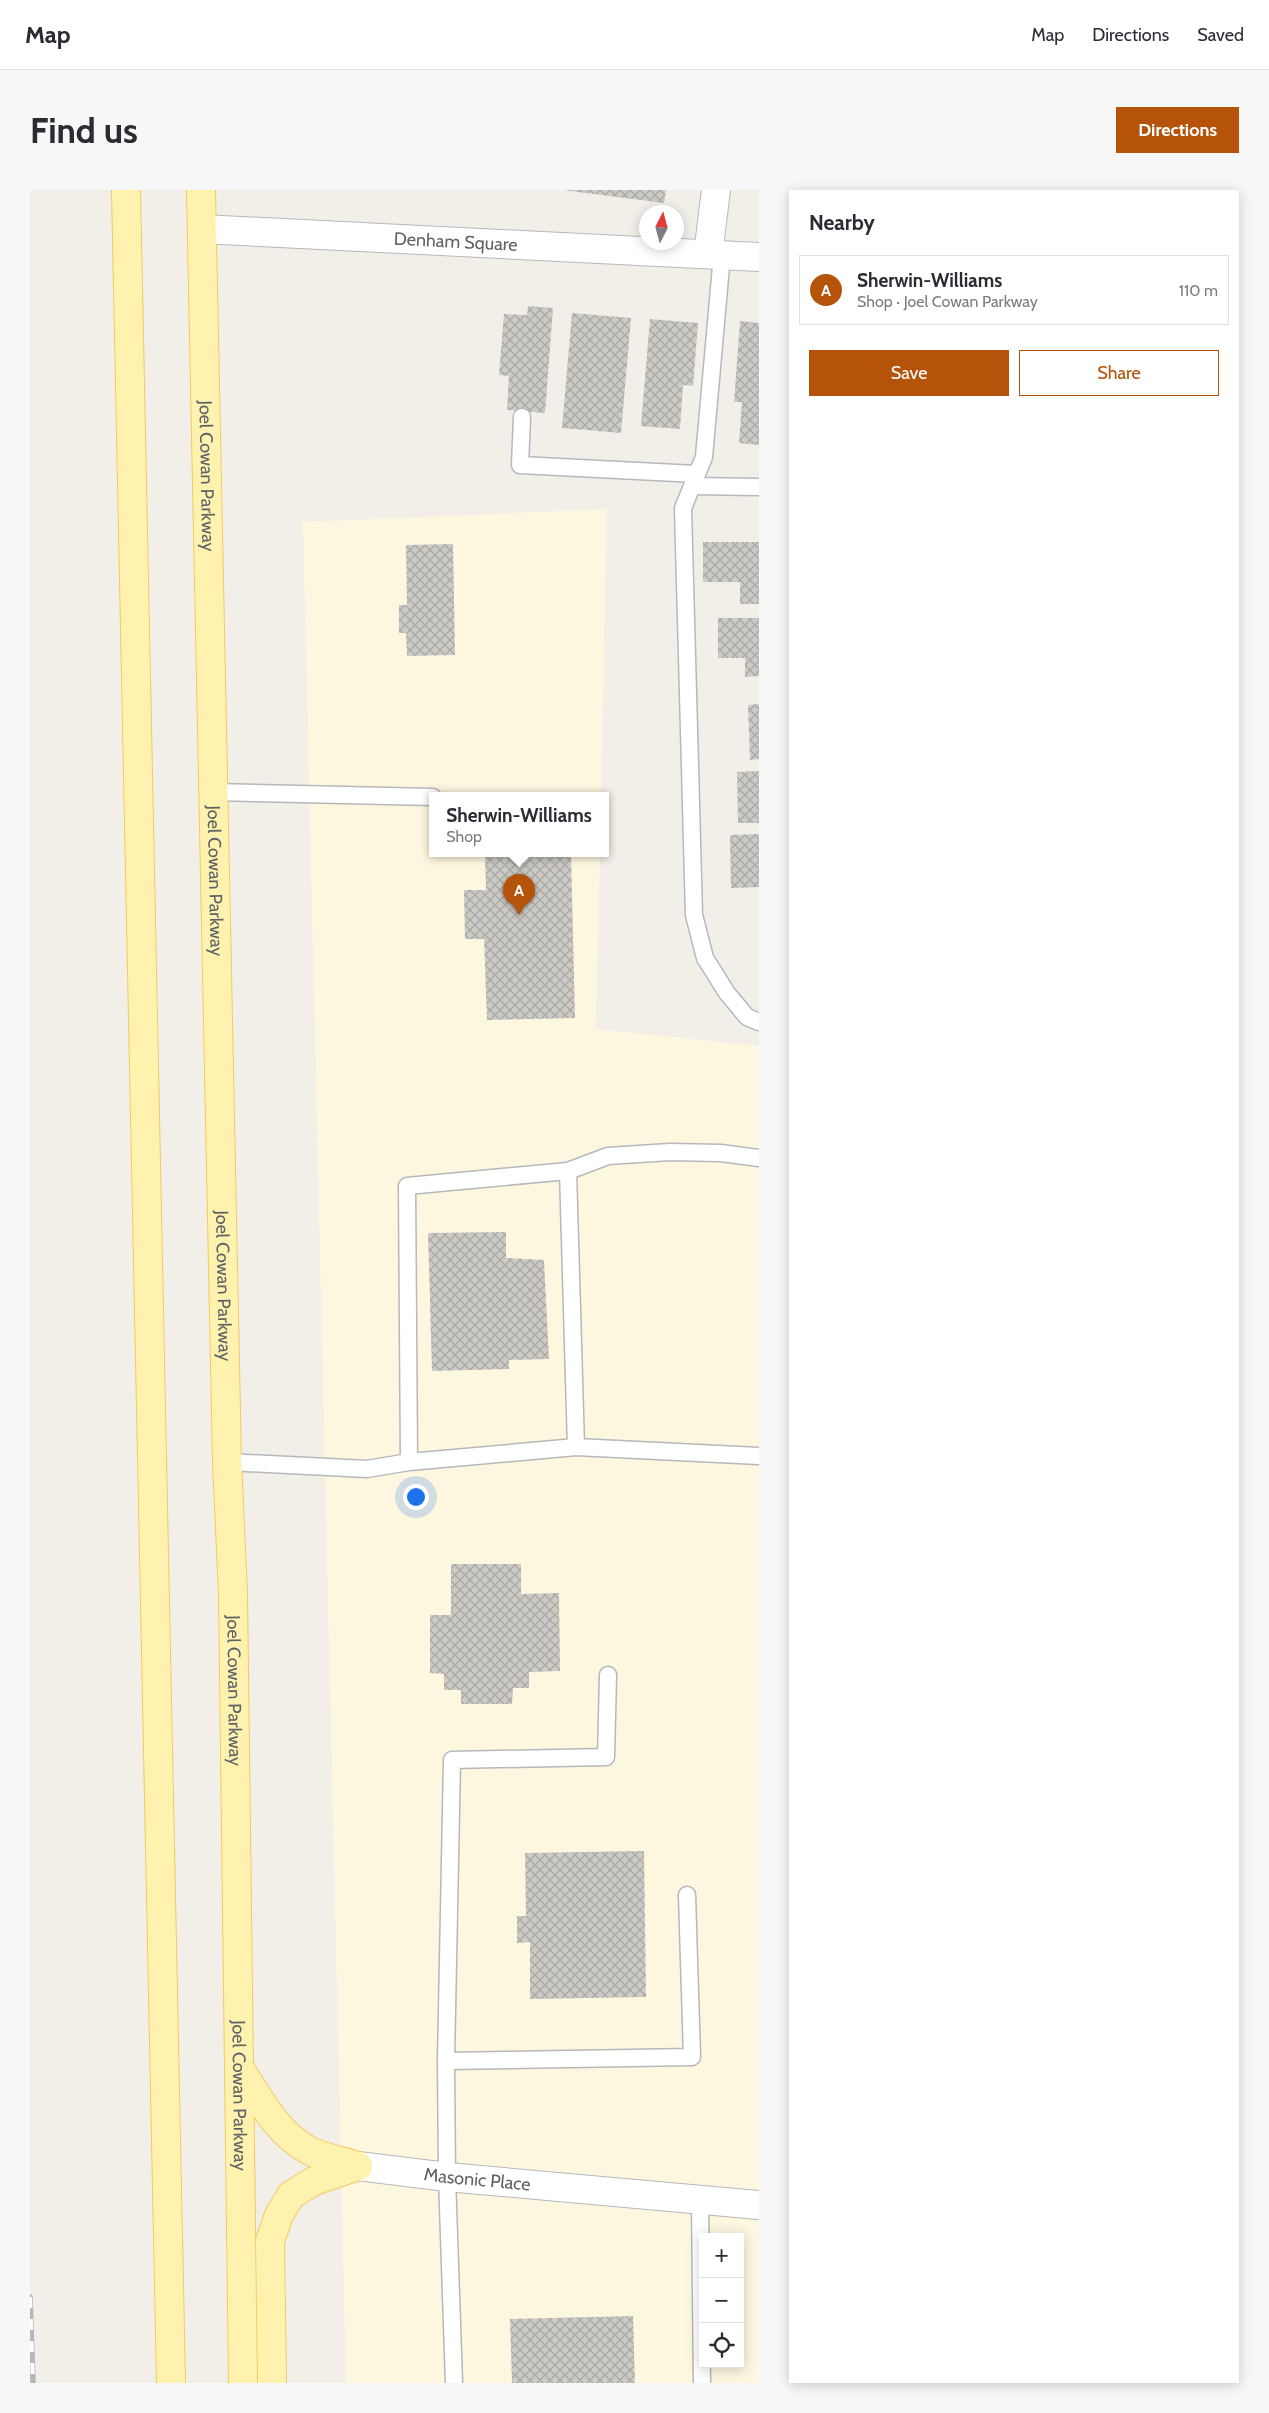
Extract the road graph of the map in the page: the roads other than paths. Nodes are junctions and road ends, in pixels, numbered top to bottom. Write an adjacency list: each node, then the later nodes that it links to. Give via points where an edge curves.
1 (126, 190): 27 (main road)
2 (201, 190): 4 (main road, Joel Cowan Parkway)
3 (716, 190): 5 (street)
4 (202, 229): 5 (street, Denham Square); 10 (main road, Joel Cowan Parkway)
5 (715, 254): 6 (street, Denham Square); 8 (lane, via 704,457)
6 (759, 257)
7 (522, 417): 8 (lane, via 520,465)
8 (694, 480): 9 (lane); 12 (lane, via 683,508 694,915 704,958 747,1017)
9 (759, 487)
10 (214, 792): 11 (lane); 17 (main road, Joel Cowan Parkway)
11 (429, 798)
12 (759, 1022)
13 (759, 1158): 14 (lane, via 713,1153 608,1156)
14 (568, 1170): 15 (lane); 18 (lane, via 407,1186)
15 (576, 1447): 16 (lane); 18 (lane)
16 (759, 1456)
17 (227, 1462): 18 (lane, via 367,1468); 22 (main road, Joel Cowan Parkway, via 233,1594)
18 (409, 1462)
19 (608, 1675): 21 (lane, via 606,1757 452,1760)
20 (687, 1894): 21 (lane, via 692,2057)
21 (446, 2061): 24 (lane)
22 (238, 2066): 23 (main road, Masonic Place, via 268,2114 285,2134 310,2151); 28 (main road, Joel Cowan Parkway)
23 (358, 2166): 24 (street, Masonic Place); 29 (main road, via 314,2181 291,2196 279,2215 270,2241)
24 (447, 2177): 25 (street, Masonic Place); 30 (lane)
25 (700, 2200): 26 (street, Masonic Place); 31 (lane)
26 (759, 2205)
27 (171, 2383)
28 (244, 2383)
29 (272, 2383)
30 (454, 2383)
31 (702, 2383)

